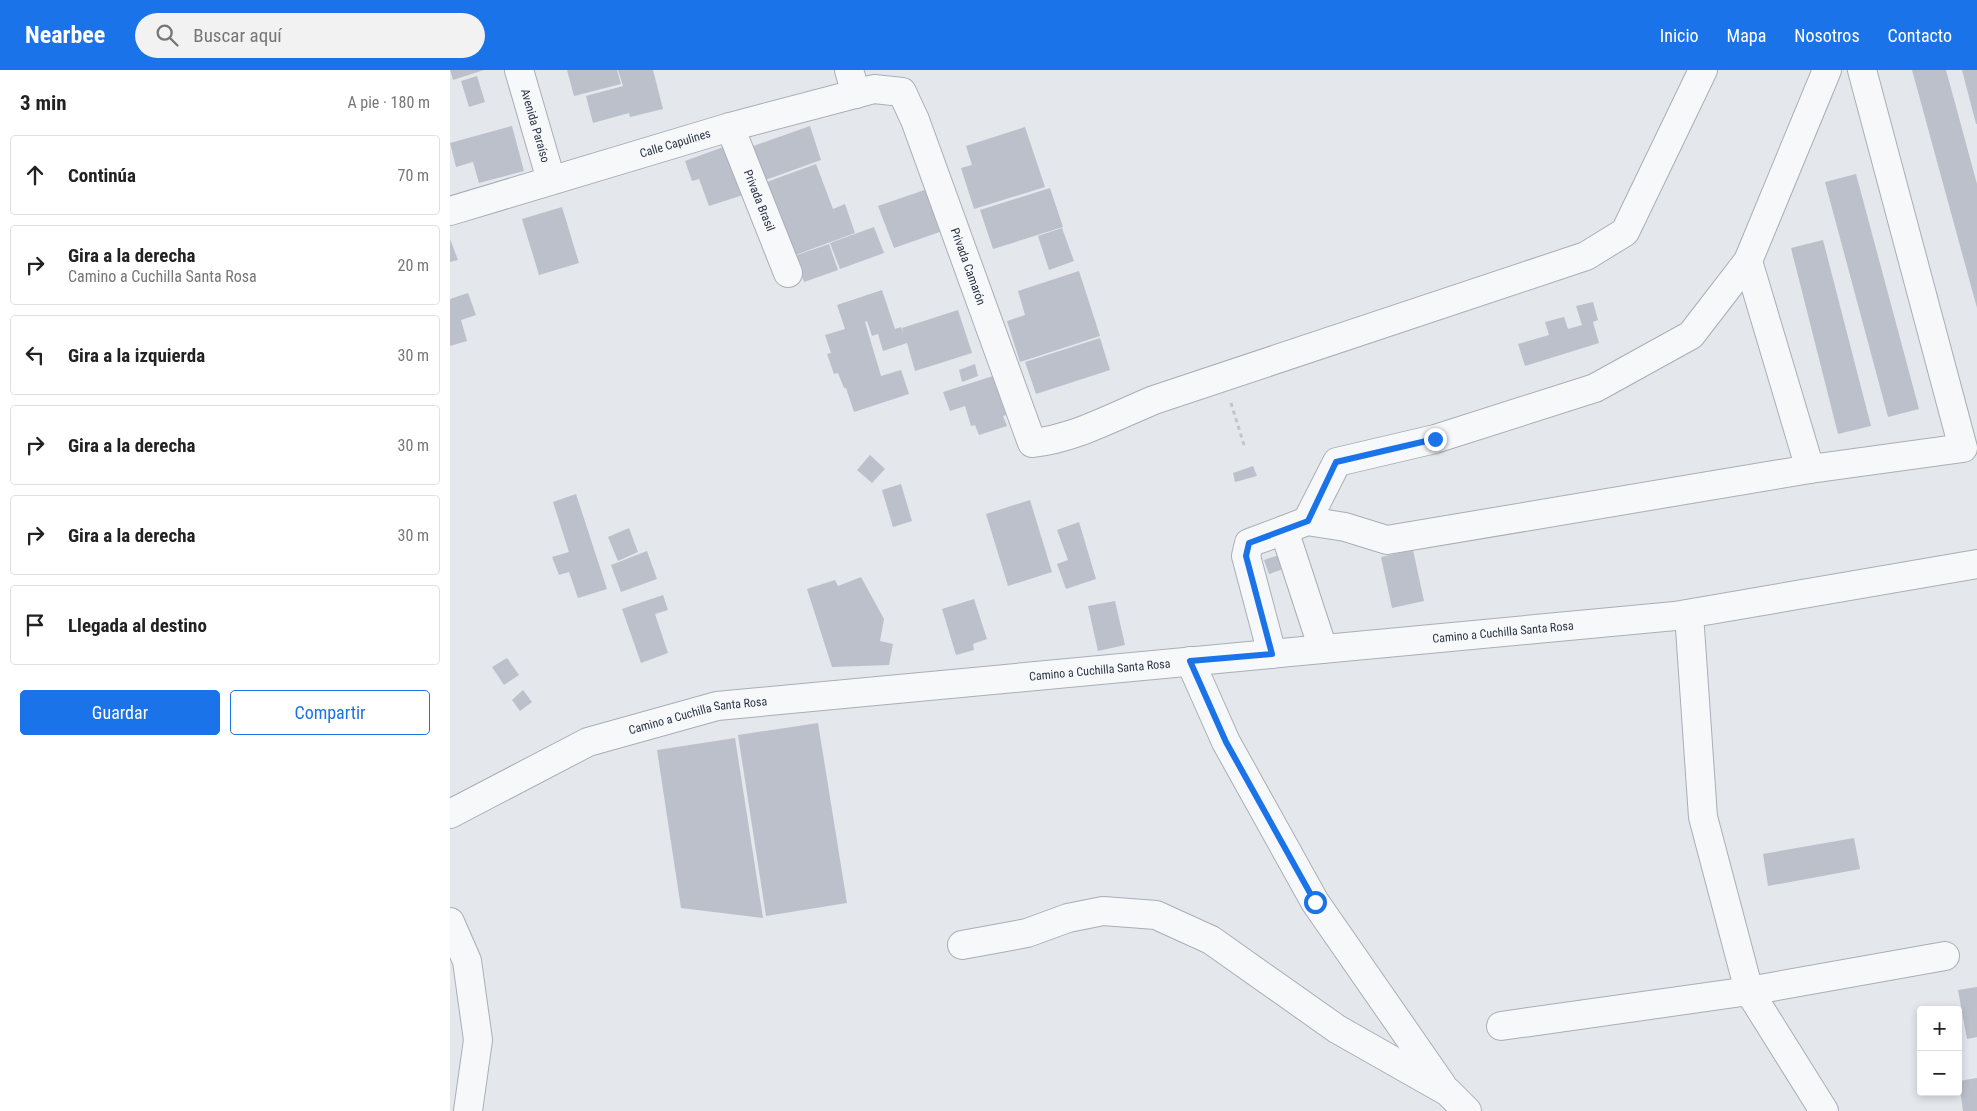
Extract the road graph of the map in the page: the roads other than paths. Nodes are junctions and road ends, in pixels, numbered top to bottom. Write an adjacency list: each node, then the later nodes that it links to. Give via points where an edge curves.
1 (519, 70): 8 (street, Avenida Paraíso)
2 (1703, 70): 6 (street, Privada Camarón, via 1624,232 1586,256 1154,400 1048,442 1032,443 916,120)
3 (1827, 70): 10 (street)
4 (1862, 70): 12 (street)
5 (853, 82): 6 (street, Calle Capulines, via 874,89); 7 (street, Calle Capulines)
6 (902, 92)
7 (730, 127): 8 (street, Calle Capulines); 11 (street, Privada Brasil)
8 (550, 180): 9 (street, Calle Capulines)
9 (450, 211)
10 (1748, 261): 13 (street); 14 (street, via 1691,335 1594,388 1435,439 1336,462)
11 (788, 274)
12 (1970, 447): 13 (street)
13 (1810, 469): 14 (street, via 1387,540 1345,527)
14 (1296, 526): 17 (street); 18 (street, via 1249,543 1246,556)
15 (1977, 564): 16 (street, Camino a Cuchilla Santa Rosa)
16 (1689, 614): 17 (street, Camino a Cuchilla Santa Rosa); 24 (street, via 1703,817)
17 (1323, 649): 18 (street, Camino a Cuchilla Santa Rosa)
18 (1272, 654): 19 (street, Camino a Cuchilla Santa Rosa)
19 (1190, 661): 20 (street, Camino a Cuchilla Santa Rosa, via 717,706 588,742); 26 (street, via 1226,742 1315,902)
20 (450, 814)
21 (450, 922): 27 (street, via 467,961 478,1040)
22 (962, 945): 26 (street, via 1027,933 1068,918 1103,911 1156,915 1211,940 1337,1029)
23 (1945, 956): 24 (street)
24 (1749, 991): 25 (street); 29 (street)
25 (1501, 1026)
26 (1448, 1092): 28 (street)
27 (468, 1111)
28 (1467, 1111)
29 (1824, 1111)

